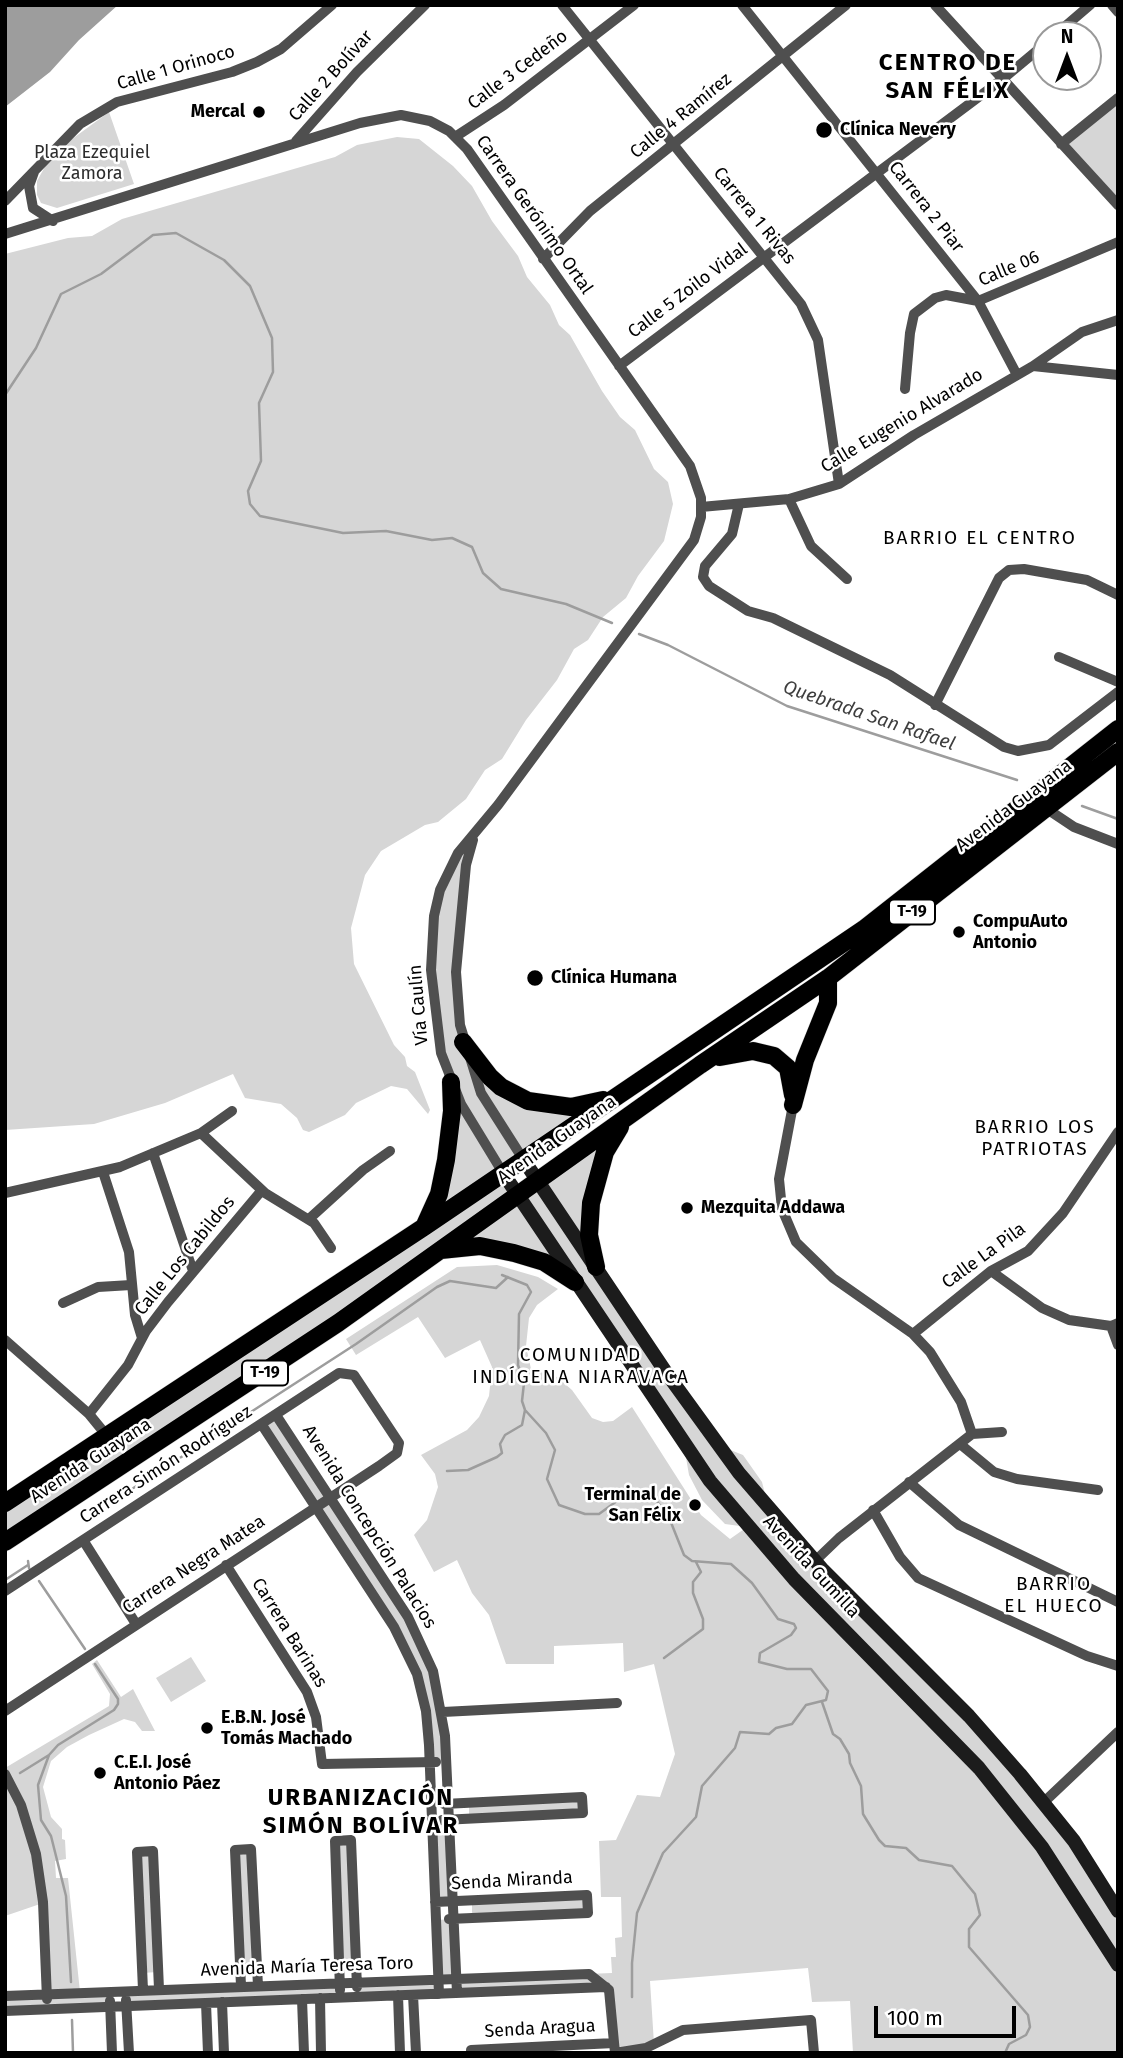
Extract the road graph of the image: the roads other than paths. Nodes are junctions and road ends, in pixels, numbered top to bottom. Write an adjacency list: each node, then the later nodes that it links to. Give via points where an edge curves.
1 (332, 5): 21 (street, Calle 1 Orinoco, via 257,62 117,102 80,124)
2 (425, 5): 18 (street, Calle 2 Bolívar)
3 (562, 5): 12 (street, Carrera 1 Rivas)
4 (634, 5): 12 (street, Calle 3 Cedeño)
5 (742, 5): 14 (street, Carrera 2 Piar)
6 (846, 5): 14 (street, Calle 4 Ramírez)
7 (935, 5): 15 (street)
8 (1090, 5): 11 (street)
9 (1112, 5): 10 (street)
10 (1118, 12)
11 (1071, 21)
12 (589, 39): 17 (street, Calle 3 Cedeño); 20 (street, Carrera 1 Rivas)
13 (1032, 55): 15 (street, Calle 5 Zoilo Vidal)
14 (782, 56): 20 (street, Calle 4 Ramírez); 22 (street, Carrera 2 Piar)
15 (1004, 78): 19 (street); 22 (street, Calle 5 Zoilo Vidal)
16 (1118, 98): 19 (street)
17 (455, 137): 18 (street, Carrera Gerónimo Ortal, via 430,121 401,115); 29 (street, Carrera Gerónimo Ortal)
18 (294, 143): 25 (street, Carrera Gerónimo Ortal)
19 (1061, 144): 24 (street)
20 (675, 145): 28 (street, Carrera 1 Rivas); 29 (street, Calle 4 Ramírez, via 590,211)
21 (36, 166): 23 (street, Calle 1 Orinoco); 25 (street, via 29,186 33,208)
22 (877, 173): 28 (street, Calle 5 Zoilo Vidal); 30 (street, Carrera 2 Piar)
23 (5, 201)
24 (1118, 205)
25 (53, 220): 26 (street, Carrera Gerónimo Ortal)
26 (5, 234)
27 (1118, 242): 30 (street, Calle 06)
28 (764, 256): 32 (street, Calle 5 Zoilo Vidal); 37 (street, Carrera 1 Rivas, via 801,304 818,340)
29 (543, 259): 32 (street, Carrera Gerónimo Ortal)
30 (978, 301): 34 (street, Carrera 2 Piar); 36 (street, Calle 06, via 946,295 914,314)
31 (1118, 320): 33 (street, via 1082,332)
32 (619, 366): 40 (street, Carrera Gerónimo Ortal, via 690,466 700,488)
33 (1032, 366): 34 (street, Calle Eugenio Alvarado); 35 (street, Calle Eugenio Alvarado)
34 (1016, 373): 37 (street, Calle Eugenio Alvarado)
35 (1118, 375)
36 (905, 389)
37 (839, 484): 38 (street, Calle Eugenio Alvarado)
38 (789, 499): 39 (street, Calle Eugenio Alvarado); 42 (street, via 811,546)
39 (739, 504): 40 (street, Calle Eugenio Alvarado); 47 (street, via 732,534 705,566 703,577 709,586 748,611 773,618 890,676)
40 (701, 507): 41 (street, Carrera Gerónimo Ortal)
41 (694, 540): 55 (street, Vía Caulín)
42 (847, 579)
43 (1118, 595): 47 (street, via 1087,580 1009,570 999,578)
44 (1059, 657): 45 (street)
45 (1118, 682)
46 (1118, 692): 47 (street, via 1049,745 1018,751)
47 (935, 705)
48 (1118, 717): 52 (highway)
49 (1118, 729): 52 (highway, Avenida Guayana / T-19)
50 (1118, 752): 53 (highway, Avenida Guayana / T-19)
51 (1118, 757): 53 (highway)
52 (1079, 759): 61 (highway, Avenida Guayana / T-19, via 863,929)
53 (1092, 773): 54 (highway, Avenida Guayana / T-19)
54 (1044, 807): 56 (street, via 1074,828); 57 (highway, Avenida Guayana / T-19)
55 (478, 830): 58 (street, Vía Caulín, via 466,865 456,972); 60 (street, Vía Caulín, via 450,865 434,916 432,1000)
56 (1118, 844)
57 (828, 978): 59 (highway, Avenida Guayana / T-19); 62 (highway, via 828,1003)
58 (463, 1042): 61 (highway, via 501,1087 528,1101 571,1107); 69 (street, Vía Caulín, via 481,1093)
59 (700, 1065): 62 (highway, via 742,1052 774,1056 788,1068); 64 (highway, Avenida Guayana / T-19)
60 (451, 1082): 71 (street, Vía Caulín); 77 (highway, via 444,1171)
61 (614, 1098): 69 (highway, Avenida Guayana / T-19)
62 (793, 1105): 87 (street, via 779,1179 782,1209 796,1241 833,1278)
63 (232, 1111): 66 (street)
64 (629, 1115): 72 (highway, Avenida Guayana / T-19); 80 (highway, via 610,1140 596,1183 589,1235)
65 (1118, 1132): 82 (street, Calle La Pila, via 1063,1213 1028,1251)
66 (201, 1133): 68 (street); 73 (street)
67 (390, 1151): 76 (street)
68 (153, 1153): 70 (street); 81 (street)
69 (523, 1160): 71 (highway, Avenida Guayana / T-19); 72 (main road, Avenida Gumilla)
70 (103, 1172): 74 (street); 84 (street, via 129,1252)
71 (503, 1173): 75 (main road, Avenida Gumilla); 77 (highway, Avenida Guayana / T-19)
72 (537, 1180): 75 (highway, Avenida Guayana / T-19); 80 (main road, Avenida Gumilla)
73 (262, 1190): 76 (street); 81 (street, Calle Los Cabildos)
74 (5, 1193)
75 (517, 1194): 79 (highway, Avenida Guayana / T-19); 83 (main road, Avenida Gumilla)
76 (309, 1219): 78 (street)
77 (424, 1227): 96 (highway, Avenida Guayana / T-19)
78 (331, 1248)
79 (438, 1251): 83 (highway, via 496,1248 544,1262); 106 (highway, Avenida Guayana / T-19, via 231,1396)
80 (596, 1267): 107 (main road, Avenida Gumilla, via 718,1446)
81 (193, 1271): 88 (street, Calle Los Cabildos)
82 (991, 1271): 86 (street, via 1042,1308 1069,1320); 87 (street, Calle La Pila)
83 (575, 1282): 130 (main road, Avenida Gumilla, via 684,1446 732,1508 829,1616 979,1768 1048,1854)
84 (131, 1285): 85 (street, via 98,1287); 88 (street)
85 (63, 1303)
86 (1114, 1324): 90 (street)
87 (913, 1334): 95 (street, via 930,1352 961,1402)
88 (142, 1338): 91 (street, Calle Los Cabildos, via 128,1365)
89 (5, 1340): 91 (street)
90 (1118, 1345)
91 (89, 1413): 96 (street)
92 (276, 1415): 93 (street, Carrera Simón Rodríguez); 98 (street, Carrera Simón Rodríguez, via 347,1372 354,1375); 101 (street, Avenida Concepción Palacios)
93 (262, 1425): 103 (street, Avenida Concepción Palacios); 105 (street, Carrera Simón Rodríguez)
94 (1002, 1432): 95 (street)
95 (972, 1434): 97 (street)
96 (107, 1436): 102 (highway, Avenida Guayana / T-19)
97 (960, 1444): 99 (street); 100 (street, via 994,1472)
98 (399, 1447): 101 (street, Carrera Negra Matea, via 393,1456)
99 (909, 1482): 104 (street); 110 (street, via 959,1525)
100 (1098, 1490)
101 (330, 1497): 103 (street, Carrera Negra Matea); 115 (street, Avenida Concepción Palacios, via 414,1627 433,1671)
102 (5, 1503)
103 (316, 1507): 108 (street, Carrera Negra Matea); 118 (street, Avenida Concepción Palacios, via 408,1652 426,1711)
104 (873, 1510): 107 (street); 112 (street, via 918,1578)
105 (83, 1540): 109 (street, Carrera Simón Rodríguez); 111 (street)
106 (5, 1542)
107 (815, 1561): 121 (main road, Avenida Gumilla, via 968,1716)
108 (226, 1565): 111 (street, Carrera Negra Matea); 118 (street, Carrera Barinas, via 307,1692 316,1717 321,1764)
109 (5, 1591)
110 (1118, 1602)
111 (136, 1624): 114 (street, Carrera Negra Matea)
112 (1118, 1666)
113 (617, 1703): 115 (street)
114 (5, 1711)
115 (443, 1712): 117 (street, Avenida Concepción Palacios)
116 (1118, 1732): 121 (street)
117 (446, 1761): 118 (street); 120 (street, Avenida Concepción Palacios)
118 (430, 1762): 122 (street, Avenida Concepción Palacios)
119 (5, 1774): 143 (street, via 24,1813 36,1854)
120 (448, 1803): 122 (street); 123 (street, Avenida Concepción Palacios); 123 (street, via 582,1797 583,1813)
121 (1043, 1803): 127 (main road, Avenida Gumilla)
122 (432, 1804): 124 (street, Avenida Concepción Palacios)
123 (449, 1820): 124 (street); 125 (street, Avenida Concepción Palacios)
124 (432, 1821): 126 (street, Avenida Concepción Palacios)
125 (453, 1901): 126 (street, Senda Miranda); 128 (street, Avenida Concepción Palacios); 128 (street, Senda Miranda, via 587,1895 588,1913)
126 (435, 1902): 129 (street, Avenida Concepción Palacios)
127 (1118, 1912)
128 (454, 1919): 129 (street, Senda Miranda); 131 (street, Avenida Concepción Palacios)
129 (436, 1920): 132 (street, Avenida Concepción Palacios)
130 (1118, 1965)
131 (456, 1979): 132 (street, Avenida María Teresa Toro); 137 (street, Avenida María Teresa Toro, via 591,1974); 142 (street, Avenida Concepción Palacios)
132 (438, 1980): 133 (street, Avenida María Teresa Toro); 144 (street, Avenida Concepción Palacios)
133 (357, 1982): 134 (street, Avenida María Teresa Toro); 134 (street, via 351,1840 335,1841); 149 (street)
134 (340, 1983): 136 (street, Avenida María Teresa Toro); 148 (street)
135 (241, 1986): 136 (street, Avenida María Teresa Toro); 136 (street, via 235,1850 251,1849); 138 (street, Avenida María Teresa Toro)
136 (258, 1986)
137 (606, 1987): 142 (street, Avenida María Teresa Toro); 158 (street)
138 (159, 1989): 140 (street, Avenida María Teresa Toro); 140 (street, via 153,1851 136,1852)
139 (126, 1990): 140 (street, Avenida María Teresa Toro); 141 (street, Avenida María Teresa Toro); 155 (street)
140 (143, 1990)
141 (109, 1991): 143 (street, Avenida María Teresa Toro); 154 (street)
142 (457, 1993): 144 (street, Avenida María Teresa Toro)
143 (47, 1994): 147 (street, Avenida María Teresa Toro); 156 (street)
144 (439, 1994): 146 (street, Avenida María Teresa Toro)
145 (398, 1995): 146 (street, Avenida María Teresa Toro); 149 (street, Avenida María Teresa Toro); 165 (street)
146 (413, 1995): 166 (street)
147 (5, 1996)
148 (341, 1997): 149 (street, Avenida María Teresa Toro); 150 (street, Avenida María Teresa Toro)
149 (357, 1997)
150 (320, 1998): 151 (street, Avenida María Teresa Toro); 164 (street)
151 (302, 1999): 152 (street, Avenida María Teresa Toro); 163 (street)
152 (222, 2002): 153 (street, Avenida María Teresa Toro); 162 (street)
153 (206, 2003): 155 (street, Avenida María Teresa Toro); 161 (street)
154 (110, 2006): 155 (street, Avenida María Teresa Toro); 156 (street, Avenida María Teresa Toro); 159 (street)
155 (127, 2006): 160 (street)
156 (48, 2009): 157 (street, Avenida María Teresa Toro)
157 (5, 2011)
158 (615, 2048): 167 (street, Senda Aragua); 168 (street, Senda Aragua, via 646,2048 683,2029 811,2020)
159 (112, 2053)
160 (128, 2053)
161 (208, 2053)
162 (225, 2053)
163 (304, 2053)
164 (321, 2053)
165 (400, 2053)
166 (416, 2053)
167 (471, 2053)
168 (814, 2053)

